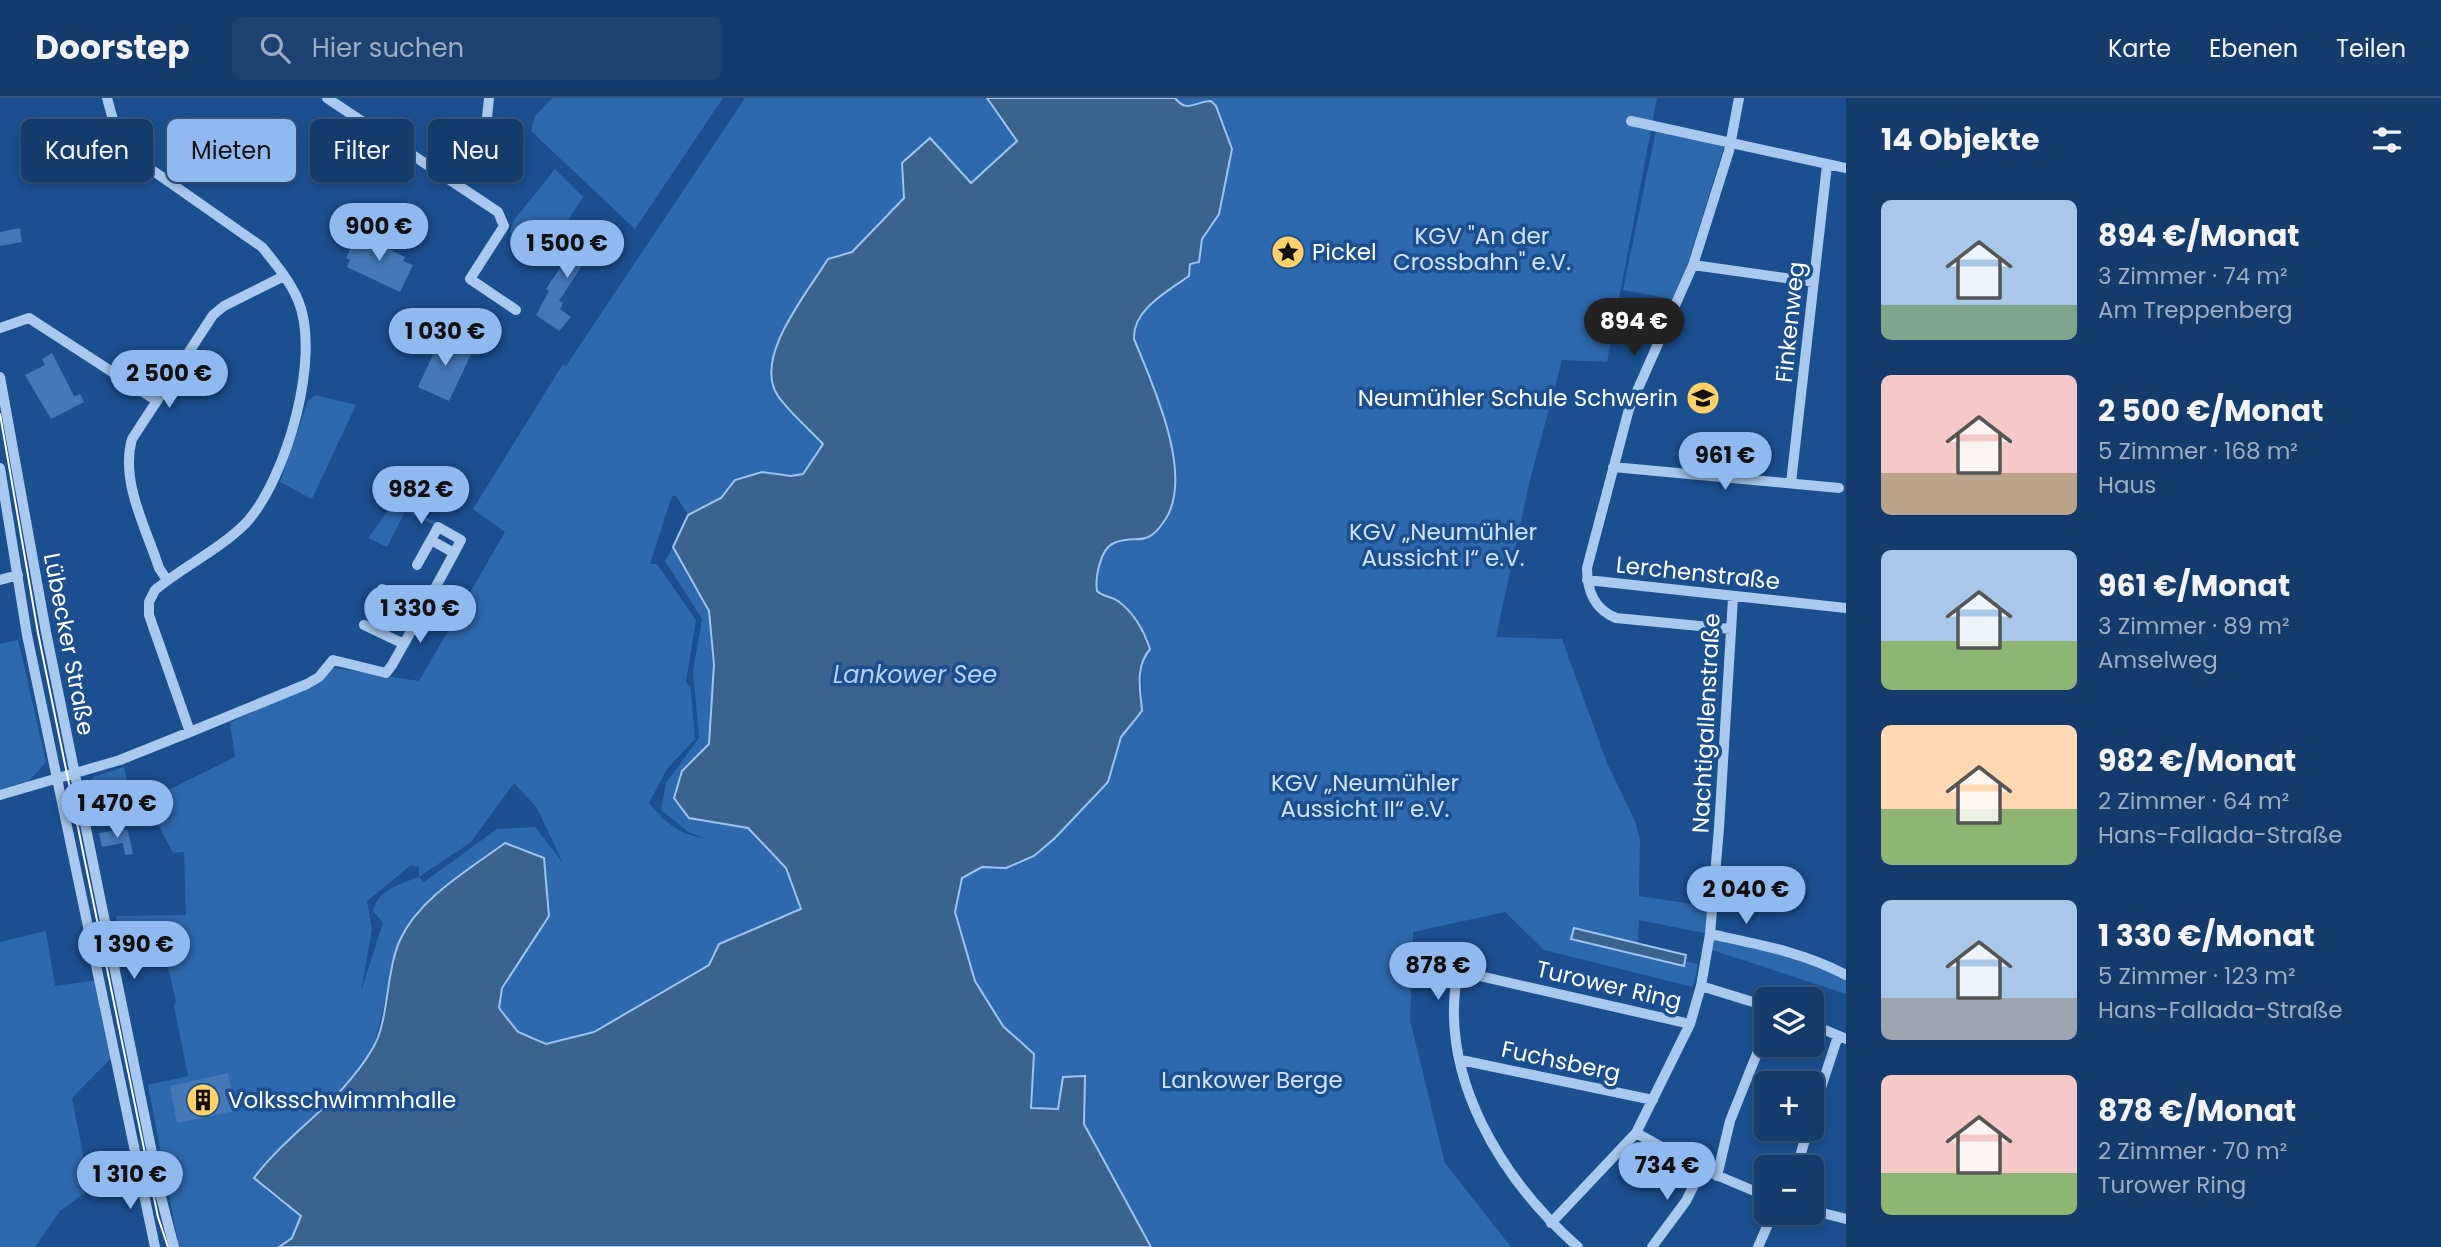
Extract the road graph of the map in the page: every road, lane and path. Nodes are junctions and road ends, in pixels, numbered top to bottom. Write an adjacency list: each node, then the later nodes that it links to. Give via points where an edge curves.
1 (327, 98): 9 (street)
2 (489, 98): 5 (street)
3 (1739, 98): 7 (street)
4 (107, 100): 13 (street, via 118,138 132,156 262,247)
5 (487, 119)
6 (1631, 121): 7 (street)
7 (1730, 144): 8 (street); 12 (street)
8 (1827, 165): 10 (street); 14 (street, Finkenweg)
9 (428, 166)
10 (1846, 168)
11 (451, 182): 15 (street, via 503,219 504,226 470,279)
12 (1693, 265): 14 (street); 19 (street, via 1635,394)
13 (284, 276): 18 (street, via 213,315); 26 (street, via 303,316 307,369 272,485 238,530)
14 (1814, 282): 21 (street, Finkenweg)
15 (516, 310)
16 (0, 328): 18 (street, via 29,318)
17 (0, 377): 36 (street, Lübecker Straße)
18 (156, 401): 26 (street, via 132,439 127,467 159,568)
19 (1613, 467): 21 (street); 27 (street, via 1592,542)
20 (0, 468): 24 (street, Lübecker Straße)
21 (1791, 483): 22 (street)
22 (1839, 488)
23 (417, 565): 31 (street, via 438,527 461,540)
24 (18, 575): 25 (street); 37 (street, Lübecker Straße)
25 (0, 580)
26 (167, 580): 35 (street, via 155,590 149,614)
27 (1587, 580): 29 (street, Lerchenstraße); 33 (street, Lerchenstraße, via 1601,612 1616,618)
28 (382, 589): 31 (street)
29 (1732, 598): 30 (street, Lerchenstraße); 33 (street, Nachtigallenstraße)
30 (1846, 608)
31 (422, 610): 34 (street)
32 (364, 625): 34 (street)
33 (1731, 629): 39 (street, Nachtigallenstraße)
34 (404, 644): 35 (street, via 386,673 333,660 307,684)
35 (190, 733): 36 (street)
36 (75, 772): 37 (street); 59 (street, Lübecker Straße)
37 (57, 778): 38 (street); 58 (street, Lübecker Straße)
38 (0, 795)
39 (1710, 934): 40 (street, via 1776,947); 41 (street, Nachtigallenstraße)
40 (1846, 975)
41 (1701, 986): 42 (street); 43 (street, Nachtigallenstraße)
42 (1754, 1002)
43 (1690, 1024): 47 (street, Turower Ring, via 1458,971 1452,1014); 49 (street, Nachtigallenstraße)
44 (1824, 1030): 45 (street)
45 (1842, 1038): 48 (street)
46 (1756, 1057): 52 (street, via 1730,1121)
47 (1461, 1060): 49 (street, Fuchsberg); 56 (street, Turower Ring, via 1475,1108 1495,1150)
48 (1824, 1084)
49 (1653, 1100): 50 (street, Nachtigallenstraße)
50 (1636, 1133): 51 (street); 56 (street, Nachtigallenstraße)
51 (1702, 1169): 52 (street); 61 (street, via 1686,1201)
52 (1717, 1175): 53 (street)
53 (1754, 1191)
54 (1824, 1213): 55 (street)
55 (1846, 1219)
56 (1551, 1223): 60 (street, Turower Ring)
57 (1768, 1225): 62 (street)
58 (155, 1247)
59 (174, 1247)
60 (1578, 1247)
61 (1652, 1247)
62 (1758, 1247)

